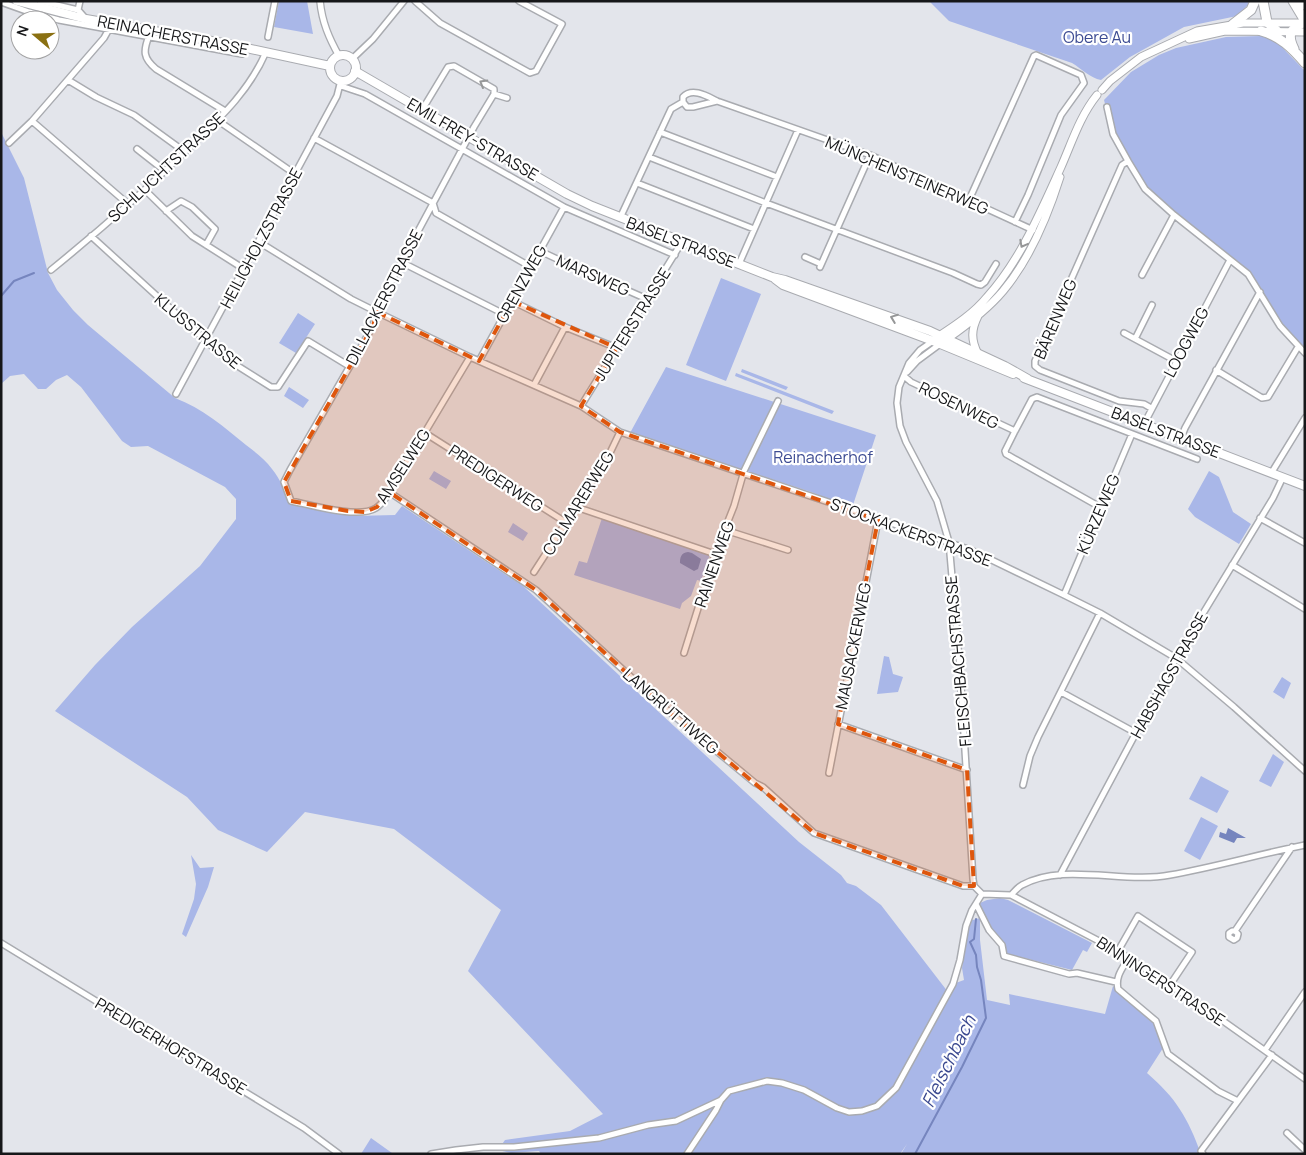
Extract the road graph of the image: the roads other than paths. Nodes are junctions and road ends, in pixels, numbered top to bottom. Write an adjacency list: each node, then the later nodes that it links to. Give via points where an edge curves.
1 (17, 1): 16 (main road, REINACHERSTRASSE)
2 (40, 1): 15 (street)
3 (80, 1): 15 (street)
4 (275, 1): 24 (street)
5 (320, 1): 29 (street, via 326,31)
6 (404, 1): 30 (street)
7 (415, 1): 8 (street, via 440,23 530,73 536,71 562,24)
8 (519, 1)
9 (1255, 1): 18 (highway, via 1251,10)
10 (1263, 1): 17 (highway)
11 (1293, 1): 19 (highway)
12 (1303, 1): 14 (highway)
13 (1, 2): 20 (street, via 37,14)
14 (1305, 4)
15 (78, 10): 16 (street)
16 (86, 18): 27 (main road, REINACHERSTRASSE)
17 (1268, 22): 18 (main road); 19 (main road); 22 (highway)
18 (1233, 24): 25 (main road, via 1204,29)
19 (1299, 27): 22 (main road); 26 (highway, via 1290,38)
20 (109, 29): 23 (street); 34 (street)
21 (1261, 31): 22 (main road); 25 (main road, via 1224,31); 26 (highway, via 1280,38)
22 (1277, 31)
23 (149, 36): 28 (street); 42 (street, via 145,53 148,62)
24 (268, 37)
25 (1155, 49): 73 (main road, via 1110,81 1079,122)
26 (1294, 50): 31 (highway)
27 (266, 52): 32 (main road, REINACHERSTRASSE); 42 (street, SCHLUCHTSTRASSE, via 257,72)
28 (242, 54)
29 (339, 56): 30 (main road); 32 (main road)
30 (352, 59): 33 (main road)
31 (1305, 63)
32 (330, 66): 35 (main road, via 332,75)
33 (355, 71): 35 (main road); 41 (main road, EMIL FREY-STRASSE)
34 (68, 80): 44 (street); 52 (street, via 134,115)
35 (341, 83): 48 (street, HEILIGHOLZSTRASSE); 51 (street, BASELSTRASSE)
36 (494, 94): 37 (street); 41 (street, one-way to 41, via 494,89 454,66 448,67); 47 (street, DILLACKERSTRASSE)
37 (507, 98)
38 (717, 101): 39 (street, via 693,107 687,107); 39 (street, MÜNCHENSTEINERWEG, via 693,92 686,94); 45 (street, MÜNCHENSTEINERWEG)
39 (683, 102): 46 (street, via 671,109)
40 (1107, 107): 55 (street, via 1113,134)
41 (422, 110): 47 (main road, EMIL FREY-STRASSE)
42 (225, 111): 43 (street, SCHLUCHTSTRASSE)
43 (217, 120): 52 (street, SCHLUCHTSTRASSE); 57 (street)
44 (32, 121): 49 (street); 64 (street)
45 (798, 130): 53 (street, MÜNCHENSTEINERWEG); 58 (street)
46 (660, 132): 54 (street); 58 (street)
47 (470, 137): 51 (street, DILLACKERSTRASSE); 65 (main road, EMIL FREY-STRASSE)
48 (314, 138): 57 (street, HEILIGHOLZSTRASSE); 62 (street)
49 (10, 144)
50 (137, 148): 56 (street)
51 (462, 150): 62 (street, DILLACKERSTRASSE); 66 (street, BASELSTRASSE)
52 (185, 152): 56 (street, SCHLUCHTSTRASSE)
53 (870, 155): 61 (street, MÜNCHENSTEINERWEG); 72 (street)
54 (649, 157): 59 (street); 63 (street)
55 (1128, 162): 68 (street, via 1145,189); 119 (street, BÄRENWEG, via 1122,165 1035,366 1119,401)
56 (165, 171): 60 (street, SCHLUCHTSTRASSE)
57 (295, 174): 75 (street, HEILIGHOLZSTRASSE)
58 (778, 177): 63 (street)
59 (637, 183): 69 (street); 71 (street)
60 (146, 190): 64 (street, SCHLUCHTSTRASSE); 67 (street)
61 (969, 200): 70 (street, MÜNCHENSTEINERWEG); 70 (street, via 1034,56 1062,66 1081,76 1084,83 1061,115)
62 (433, 203): 82 (street, DILLACKERSTRASSE); 85 (street, via 436,213)
63 (766, 203): 71 (street); 72 (street)
64 (128, 204): 74 (street, SCHLUCHTSTRASSE)
65 (592, 206): 69 (main road, BASELSTRASSE)
66 (564, 207): 78 (street, GRENZWEG); 79 (street, BASELSTRASSE)
67 (166, 211): 77 (street); 77 (street, via 181,201 192,206 216,229)
68 (1174, 215): 81 (street); 88 (street)
69 (620, 218): 76 (main road, BASELSTRASSE)
70 (1015, 222): 73 (street, MÜNCHENSTEINERWEG)
71 (754, 229): 83 (street)
72 (837, 229): 80 (street, via 821,266); 84 (street, via 981,285)
73 (1034, 231): 96 (main road, via 1010,282); 101 (main road, one-way to 101, via 987,298)
74 (91, 236): 87 (street, SCHLUCHTSTRASSE); 102 (street, KLUSSTRASSE)
75 (259, 242): 86 (street, HEILIGHOLZSTRASSE); 94 (street, STOCKACKERSTRASSE)
76 (682, 242): 79 (street, JUPITERSTRASSE); 83 (main road, BASELSTRASSE)
77 (206, 245): 86 (street)
78 (540, 251): 85 (street, GRENZWEG); 91 (street, MARSWEG)
79 (675, 255): 91 (street, JUPITERSTRASSE)
80 (805, 257)
81 (1230, 260): 90 (street, via 1248,274); 110 (street, LOOGWEG)
82 (401, 262): 94 (street, DILLACKERSTRASSE); 95 (street)
83 (739, 264): 89 (main road, BASELSTRASSE)
84 (996, 264)
85 (531, 267): 92 (street, GRENZWEG)
86 (244, 269): 102 (street, HEILIGHOLZSTRASSE)
87 (51, 270)
88 (1142, 275)
89 (772, 277): 98 (main road, BASELSTRASSE); 101 (main road, BASELSTRASSE, one-way to 89, via 886,315)
90 (1260, 292): 103 (street, via 1280,326); 112 (street)
91 (646, 298): 104 (street, JUPITERSTRASSE)
92 (512, 301): 95 (street, GRENZWEG); 97 (street)
93 (1152, 305): 100 (street)
94 (377, 312): 108 (street, STOCKACKERSTRASSE); 111 (street, DILLACKERSTRASSE)
95 (504, 314): 109 (street, GRENZWEG)
96 (978, 316): 101 (main road); 107 (main road, via 972,332)
97 (564, 327): 104 (street); 115 (street)
98 (916, 334): 101 (main road, BASELSTRASSE); 105 (street)
99 (1124, 334): 100 (street)
100 (1135, 339): 110 (street)
101 (940, 340): 105 (street, FLEISCHBACHSTRASSE); 107 (main road, BASELSTRASSE); 113 (street, FLEISCHBACHSTRASSE); 114 (main road, BASELSTRASSE, via 1003,371)
102 (206, 341): 111 (street, KLUSSTRASSE, via 225,358 271,387 278,387 308,341); 116 (street, HEILIGHOLZSTRASSE)
103 (1298, 347): 106 (street); 112 (street, via 1268,397 1262,398)
104 (616, 348): 118 (street, JUPITERSTRASSE)
105 (920, 350): 113 (street, FLEISCHBACHSTRASSE)
106 (1305, 353)
107 (978, 354): 114 (main road, BASELSTRASSE)
108 (470, 357): 109 (street, STOCKACKERSTRASSE); 124 (street, AMSELWEG)
109 (479, 361): 115 (street, STOCKACKERSTRASSE)
110 (1176, 361): 119 (street, LOOGWEG)
111 (349, 366): 131 (street, DILLACKERSTRASSE)
112 (1216, 370): 126 (street)
113 (904, 376): 122 (street, ROSENWEG); 140 (street, FLEISCHBACHSTRASSE, via 897,404 900,426 937,501)
114 (1028, 379): 121 (main road, BASELSTRASSE)
115 (534, 384): 118 (street, STOCKACKERSTRASSE)
116 (176, 394)
117 (778, 401): 129 (street, RAINENWEG)
118 (581, 406): 123 (street, STOCKACKERSTRASSE)
119 (1152, 408): 121 (street, LOOGWEG)
120 (1305, 418): 128 (street)
121 (1144, 424): 126 (main road, BASELSTRASSE)
122 (1015, 431): 125 (street, ROSENWEG, via 1032,399 1037,397); 135 (street, ROSENWEG, via 1006,454)
123 (620, 432): 129 (street, STOCKACKERSTRASSE); 134 (street, COLMARERWEG)
124 (425, 433): 133 (street, AMSELWEG); 138 (street, PREDIGERWEG)
125 (1132, 434): 127 (street, ROSENWEG); 135 (street, KÜRZEWEG)
126 (1181, 438): 128 (main road, BASELSTRASSE)
127 (1197, 459)
128 (1272, 472): 130 (main road, BASELSTRASSE)
129 (743, 474): 137 (street, STOCKACKERSTRASSE); 139 (street, RAINENWEG)
130 (1283, 477): 132 (main road, BASELSTRASSE); 136 (street, HABSHAGSTRASSE)
131 (284, 482): 133 (street, AMSELWEG, via 291,501 348,511 365,512 377,507)
132 (1305, 486)
133 (389, 492): 161 (street, LANGRÜTTIWEG, via 526,583 667,710 763,787 814,833 963,886)
134 (576, 507): 138 (street, COLMARERWEG); 143 (street)
135 (1100, 508): 146 (street, KÜRZEWEG)
136 (1260, 518): 141 (street); 144 (street, HABSHAGSTRASSE)
137 (878, 520): 140 (street, STOCKACKERSTRASSE); 152 (street, MAUSACKERWEG)
138 (567, 523): 145 (street, COLMARERWEG)
139 (725, 530): 142 (street); 143 (street, RAINENWEG)
140 (949, 542): 146 (street, STOCKACKERSTRASSE); 154 (street, FLEISCHBACHSTRASSE)
141 (1305, 543)
142 (788, 550)
143 (715, 554): 149 (street, RAINENWEG)
144 (1232, 565): 147 (street); 150 (street, HABSHAGSTRASSE)
145 (534, 572)
146 (1064, 595): 148 (street, STOCKACKERSTRASSE)
147 (1305, 609)
148 (1100, 613): 150 (street, STOCKACKERSTRASSE); 151 (street)
149 (684, 653)
150 (1176, 658): 153 (street, HABSHAGSTRASSE); 155 (street, STOCKACKERSTRASSE)
151 (1061, 692): 153 (street); 157 (street, via 1030,756)
152 (838, 724): 154 (street); 156 (street, MAUSACKERWEG)
153 (1136, 734): 160 (street, HABSHAGSTRASSE)
154 (967, 770): 161 (street, FLEISCHBACHSTRASSE)
155 (1305, 771)
156 (829, 773)
157 (1023, 786)
158 (1305, 845): 159 (street)
159 (1292, 847): 160 (street, via 1169,876); 165 (street)
160 (1060, 875): 163 (street, via 1028,883)
161 (974, 886): 162 (street)
162 (982, 894): 163 (street); 164 (street)
163 (1011, 895): 167 (street, BINNINGERSTRASSE)
164 (976, 904): 169 (street, via 1002,945 1004,956 1069,974); 175 (street, via 966,926 953,984 896,1088 877,1106 849,1112 804,1090 767,1081 729,1090)
165 (1235, 931)
166 (1, 942): 180 (street, PREDIGERHOFSTRASSE, via 304,1128)
167 (1118, 951): 168 (street, BINNINGERSTRASSE); 170 (street, via 1138,916 1192,952)
168 (1129, 957): 169 (street); 170 (street, BINNINGERSTRASSE)
169 (1116, 982): 176 (street, via 1123,994 1156,1021 1168,1054)
170 (1170, 985): 172 (street, BINNINGERSTRASSE)
171 (1305, 992): 172 (street)
172 (1265, 1050): 173 (street, BINNINGERSTRASSE)
173 (1272, 1055): 174 (street, BINNINGERSTRASSE); 176 (street)
174 (1305, 1079)
175 (721, 1100): 181 (street, via 676,1122 599,1138); 182 (street)
176 (1238, 1102): 179 (street)
177 (1287, 1133): 178 (street)
178 (1305, 1150)
179 (1202, 1152)
180 (339, 1154)
181 (431, 1154)
182 (687, 1154)

